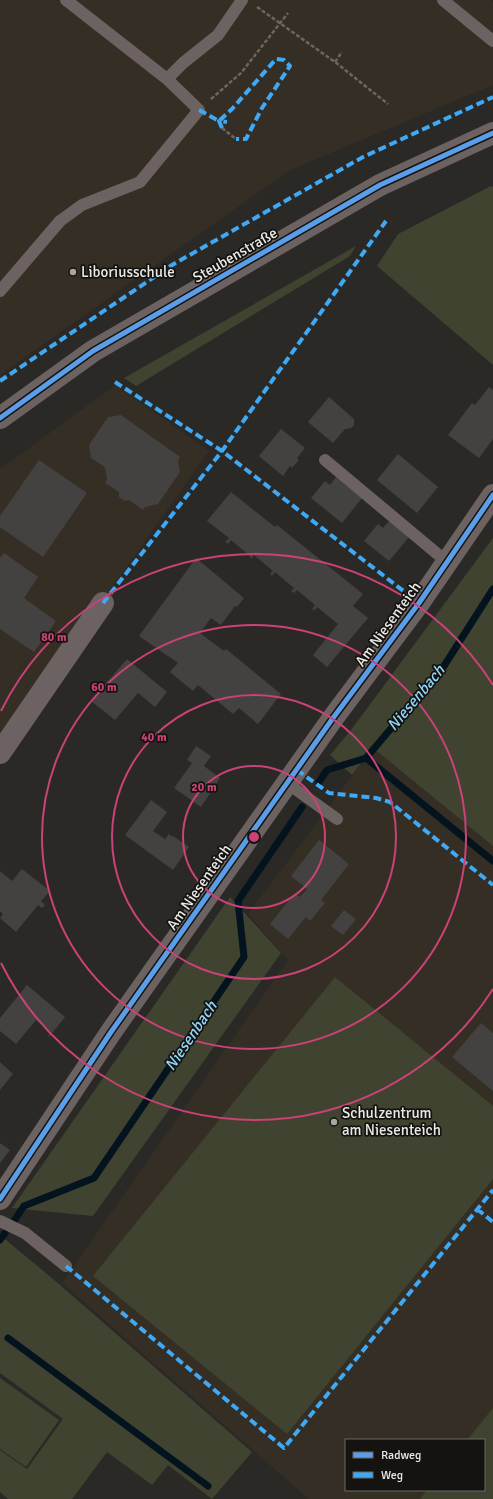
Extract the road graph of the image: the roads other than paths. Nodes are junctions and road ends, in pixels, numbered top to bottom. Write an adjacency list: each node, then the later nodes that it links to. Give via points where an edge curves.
1 (66, 0): 5 (lane)
2 (443, 0): 4 (lane)
3 (247, 2): 5 (lane, via 218,35)
4 (493, 41)
5 (167, 79): 7 (lane, via 199,110 140,182 82,205 60,221)
6 (493, 133): 8 (street, Steubenstraße, via 380,185 100,347)
7 (0, 291)
8 (0, 418)
9 (325, 460): 11 (lane)
10 (493, 495): 11 (street, Am Niesenteich)
11 (447, 562): 14 (street, Am Niesenteich)
12 (103, 603): 13 (street)
13 (0, 753)
14 (287, 783): 15 (lane); 16 (street, Am Niesenteich, via 111,1032)
15 (337, 819)
16 (0, 1199)
17 (0, 1221): 18 (lane, via 25,1233)
18 (66, 1266)

